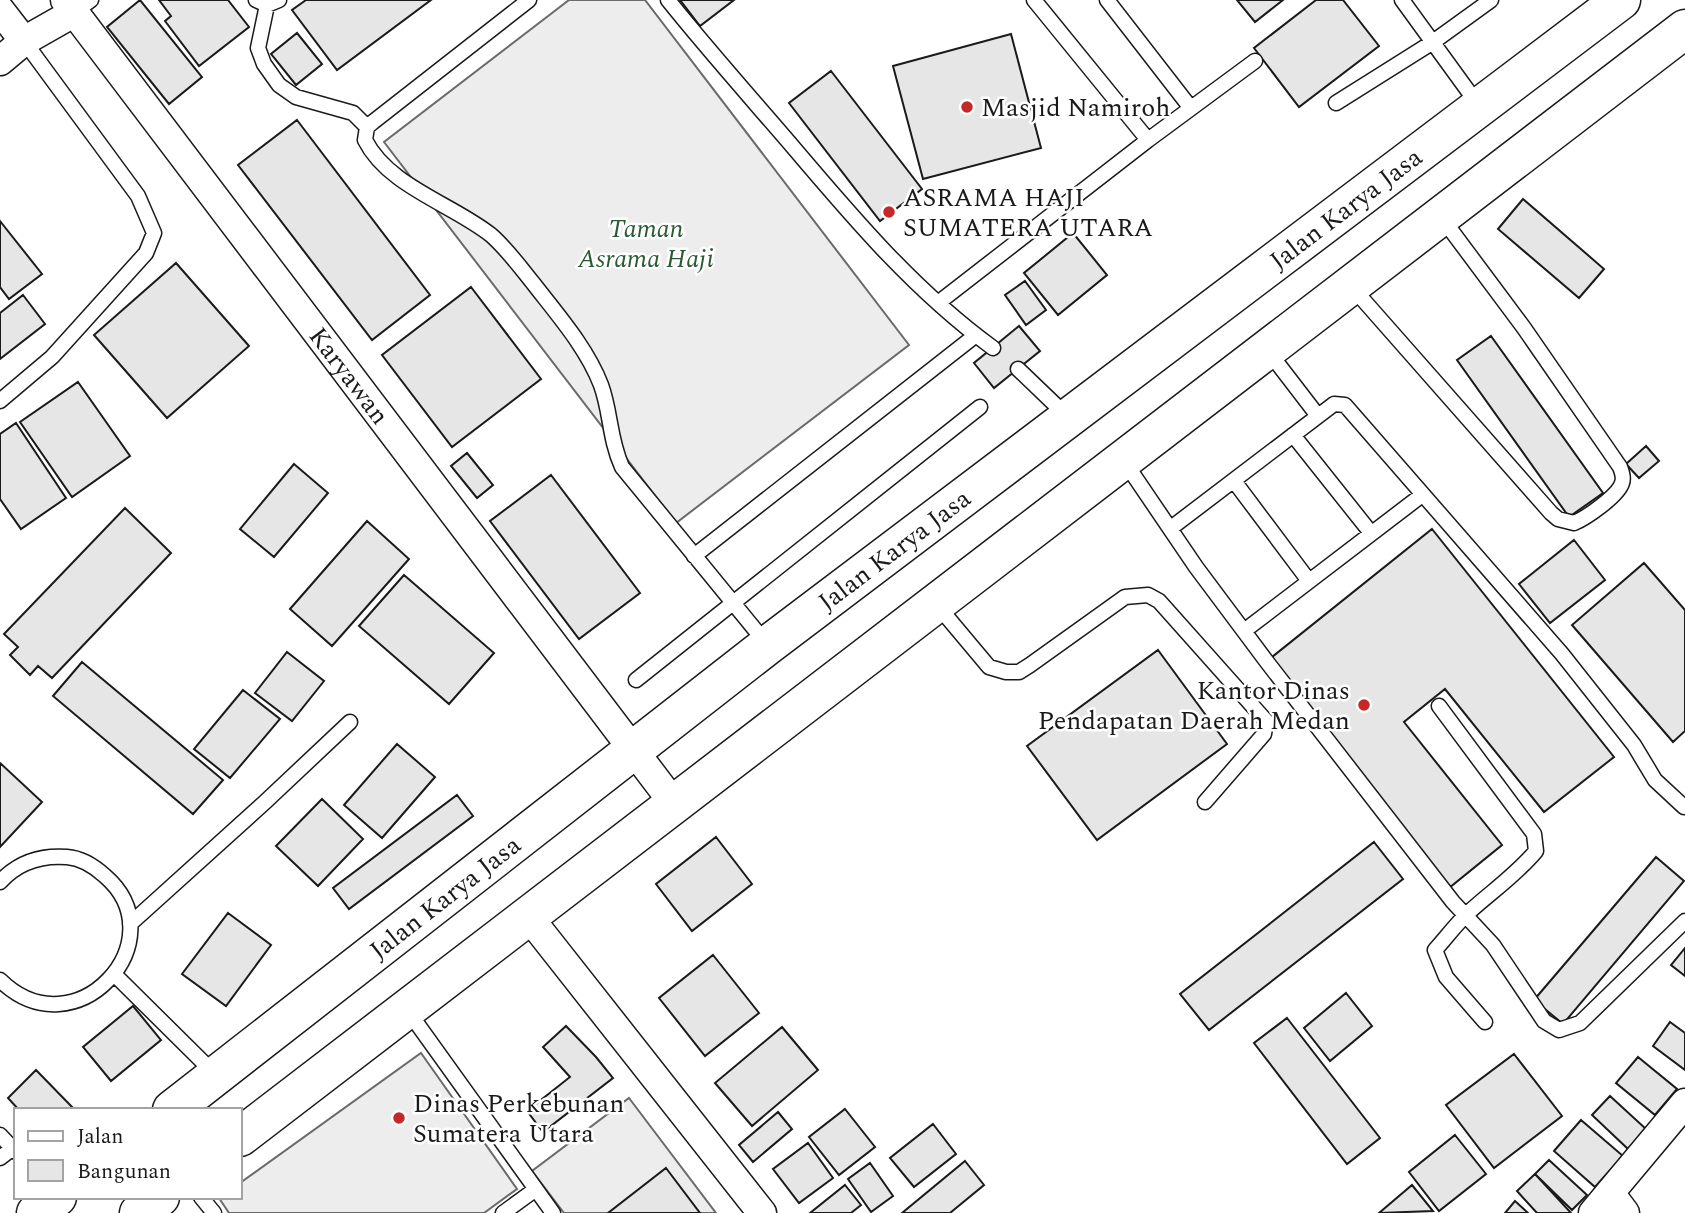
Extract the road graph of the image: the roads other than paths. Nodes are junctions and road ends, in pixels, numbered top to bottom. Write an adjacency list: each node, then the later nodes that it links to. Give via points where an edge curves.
1 (529, 0): 21 (lane)
2 (668, 0): 25 (lane, via 817,176 904,273)
3 (1034, 0): 22 (lane)
4 (1107, 0): 19 (lane)
5 (1402, 0): 13 (lane)
6 (1490, 0): 13 (lane)
7 (1621, 0): 16 (highway, Jalan Karya Jasa)
8 (267, 2): 21 (lane, via 258,48 279,85 296,97 353,113)
9 (77, 4): 12 (street); 49 (street, Karyawan)
10 (0, 10): 12 (street)
11 (1685, 29): 20 (highway)
12 (24, 41): 14 (street); 30 (lane, via 138,196 154,233 145,253 52,357)
13 (1433, 42): 17 (lane); 18 (lane)
14 (0, 61)
15 (1255, 61): 19 (lane)
16 (1541, 62): 18 (highway, Jalan Karya Jasa); 20 (highway)
17 (1336, 103)
18 (1479, 106): 33 (highway, Jalan Karya Jasa)
19 (1190, 107): 22 (lane)
20 (1579, 109): 23 (highway)
21 (367, 127): 40 (lane, via 365,140 374,154 410,185 490,234 546,300 600,382 610,435 622,467)
22 (1148, 140): 25 (lane)
23 (1441, 216): 24 (highway); 24 (lane, via 1620,467 1620,488 1601,505 1574,523 1558,519)
24 (1351, 286): 28 (highway)
25 (938, 303): 26 (lane)
26 (976, 335): 27 (lane); 40 (lane)
27 (993, 348)
28 (1268, 351): 32 (lane); 35 (highway)
29 (1018, 369): 33 (lane)
30 (0, 401)
31 (980, 407): 42 (lane)
32 (1318, 416): 34 (lane); 37 (lane, via 1334,404 1345,405)
33 (1068, 417): 45 (highway, Jalan Karya Jasa)
34 (1293, 435): 36 (lane); 39 (lane)
35 (1124, 460): 38 (lane); 43 (highway)
36 (1234, 481): 38 (lane); 41 (lane)
37 (1422, 495): 39 (lane); 52 (lane, via 1562,654 1634,744 1655,780)
38 (1171, 528): 44 (lane)
39 (1371, 533): 41 (lane)
40 (694, 556): 42 (lane)
41 (1309, 581): 44 (lane)
42 (733, 602): 45 (lane); 46 (lane)
43 (937, 604): 50 (lane, via 989,667 1006,673 1030,665 1125,597 1148,595 1158,601 1266,721 1264,734); 51 (highway)
44 (1244, 631): 54 (lane)
45 (768, 645): 49 (highway, Jalan Karya Jasa)
46 (636, 680)
47 (1439, 706): 54 (lane, via 1534,834 1536,850 1528,860)
48 (350, 722): 57 (lane)
49 (632, 750): 51 (street, Karyawan); 62 (highway, Jalan Karya Jasa)
50 (1205, 802)
51 (675, 805): 55 (highway)
52 (1684, 807)
53 (0, 882): 57 (lane, via 28,861 50,856 74,858 95,867 112,882 124,901)
54 (1466, 914): 56 (lane, via 1493,945 1544,1021 1559,1030 1580,1023); 61 (lane, via 1435,950 1447,977)
55 (528, 916): 60 (highway); 79 (street)
56 (1685, 921)
57 (130, 924): 58 (lane, via 124,959)
58 (115, 975): 59 (lane, via 78,1001 55,1005 32,1002); 62 (lane)
59 (0, 980)
60 (407, 1010): 66 (highway); 69 (lane)
61 (1485, 1022)
62 (217, 1076): 64 (highway, Jalan Karya Jasa)
63 (1685, 1103): 73 (street)
64 (175, 1108)
65 (0, 1135): 67 (lane)
66 (242, 1135)
67 (14, 1150): 68 (lane)
68 (0, 1158)
69 (536, 1189): 77 (lane); 78 (lane)
70 (54, 1199): 74 (highway)
71 (157, 1199): 75 (highway)
72 (203, 1199): 76 (lane)
73 (1609, 1206)
74 (36, 1213)
75 (139, 1213)
76 (214, 1213)
77 (503, 1213)
78 (553, 1213)
79 (762, 1213)

